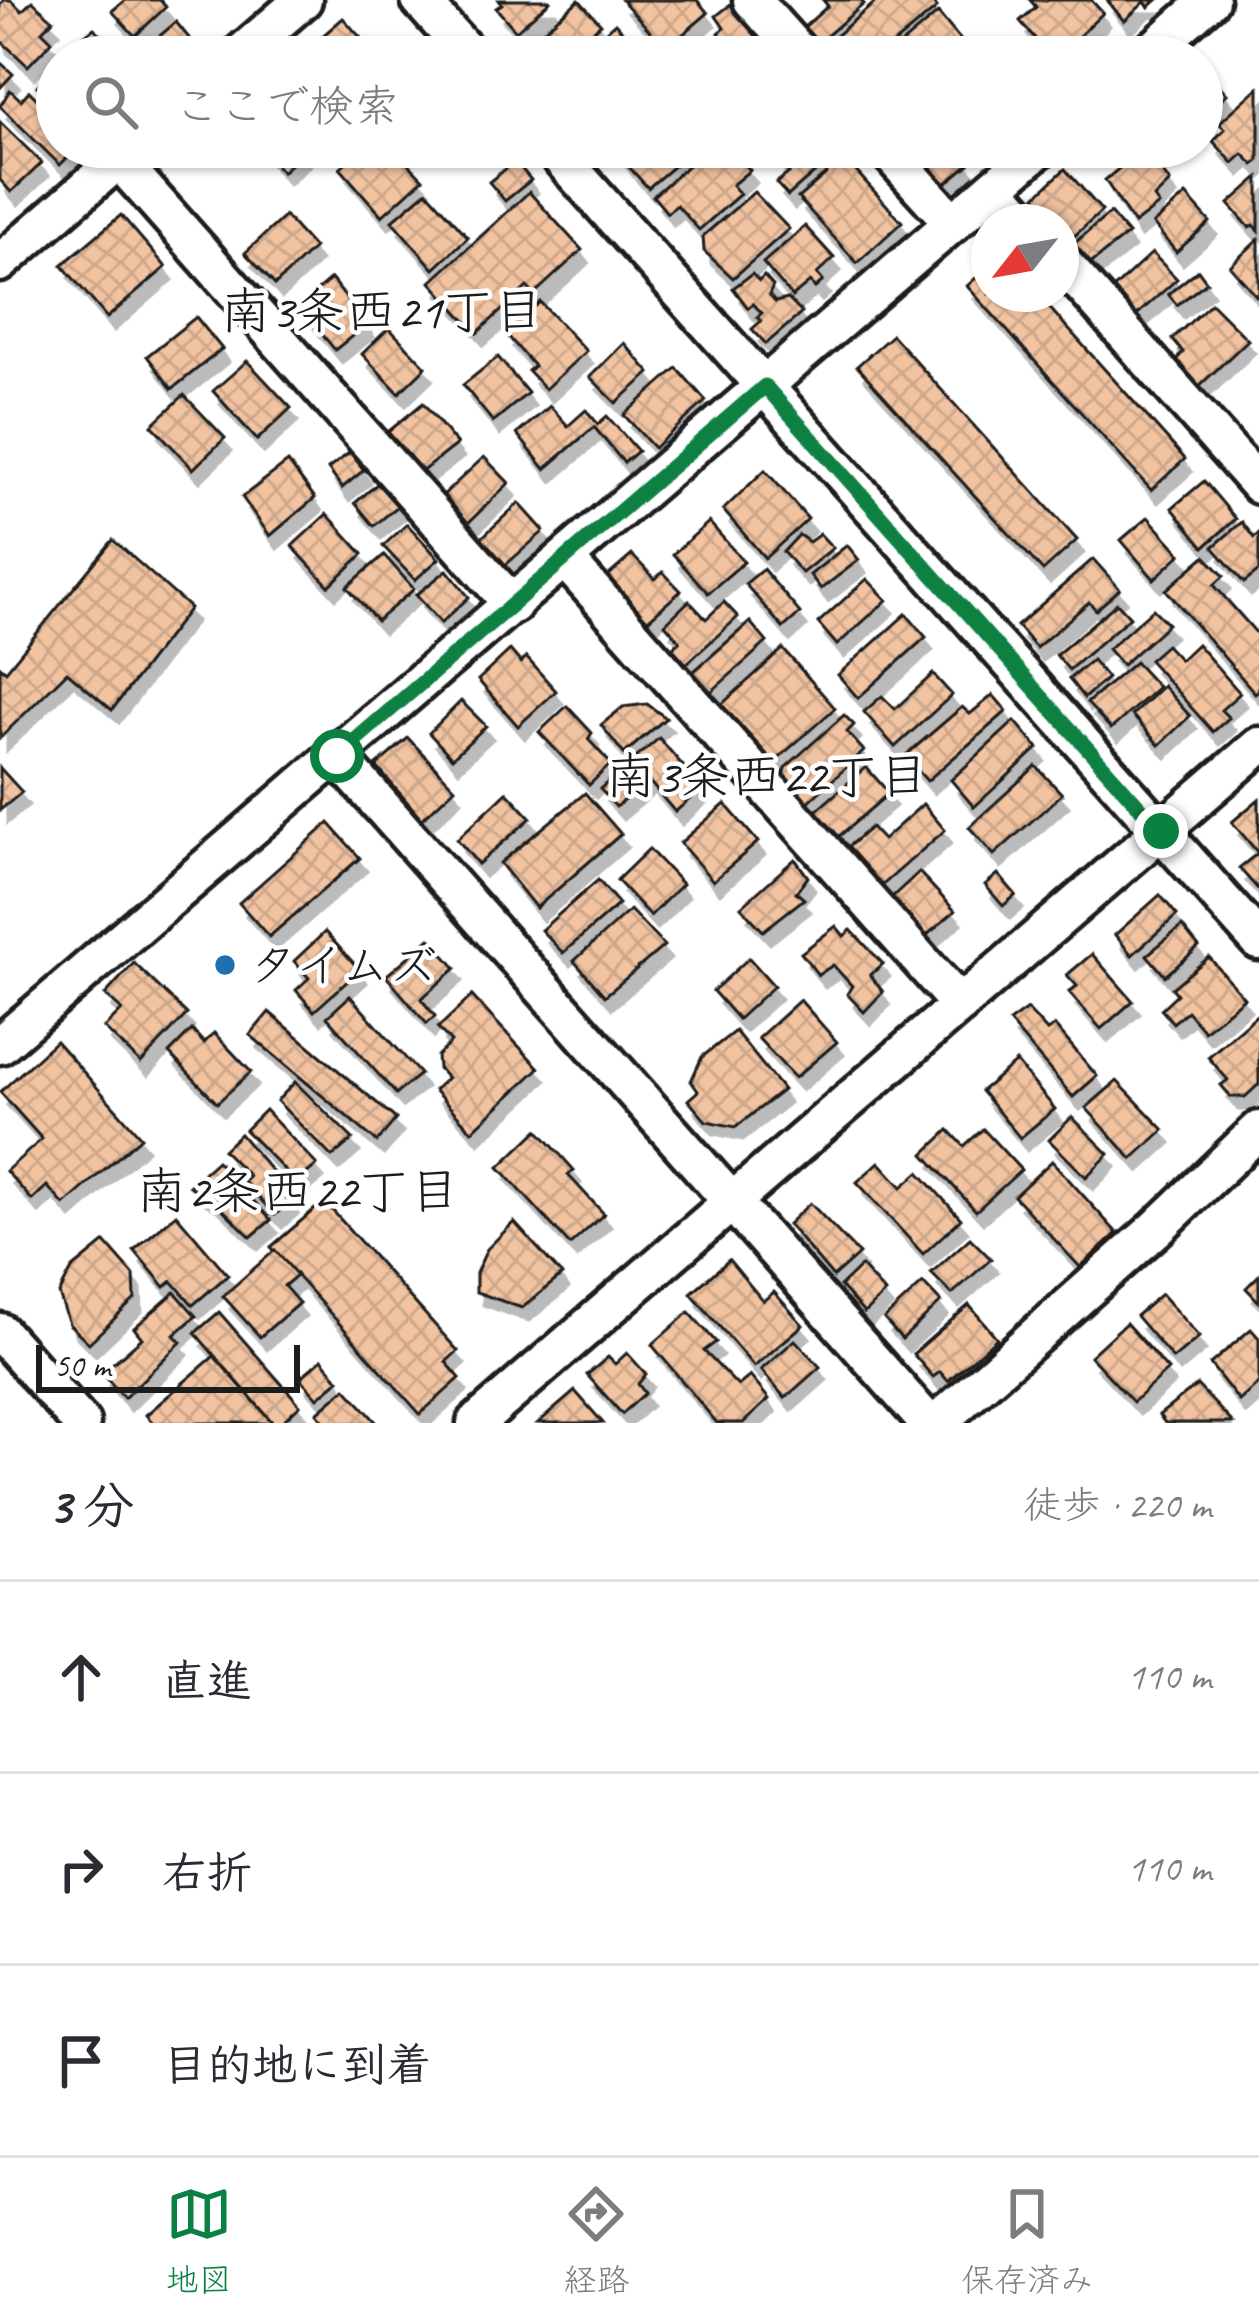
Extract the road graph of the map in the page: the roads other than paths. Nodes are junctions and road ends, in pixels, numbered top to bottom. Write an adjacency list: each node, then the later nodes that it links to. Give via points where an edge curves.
1 (303, 0): 5 (street)
2 (420, 0): 6 (street)
3 (752, 0): 7 (street)
4 (1210, 0): 8 (street)
5 (261, 36)
6 (452, 36)
7 (784, 36)
8 (1168, 36)
9 (109, 168): 17 (street)
10 (139, 168): 22 (street)
11 (570, 168): 19 (street)
12 (903, 168): 16 (street)
13 (1017, 168): 14 (street)
14 (995, 187): 15 (street); 16 (street)
15 (1010, 204)
16 (952, 224): 19 (street)
17 (0, 263)
18 (1079, 281): 20 (street)
19 (765, 386): 21 (street); 25 (street)
20 (1259, 485)
21 (565, 560): 22 (street); 27 (street)
22 (513, 605): 24 (street)
23 (1259, 746): 25 (street)
24 (337, 756): 28 (street); 30 (street)
25 (1161, 831): 26 (street); 27 (street)
26 (1259, 941)
27 (960, 1005): 30 (street)
28 (0, 1045)
29 (1259, 1130): 34 (street)
30 (733, 1202): 32 (street); 34 (street)
31 (0, 1332): 33 (street)
32 (492, 1418)
33 (81, 1423)
34 (933, 1423)

